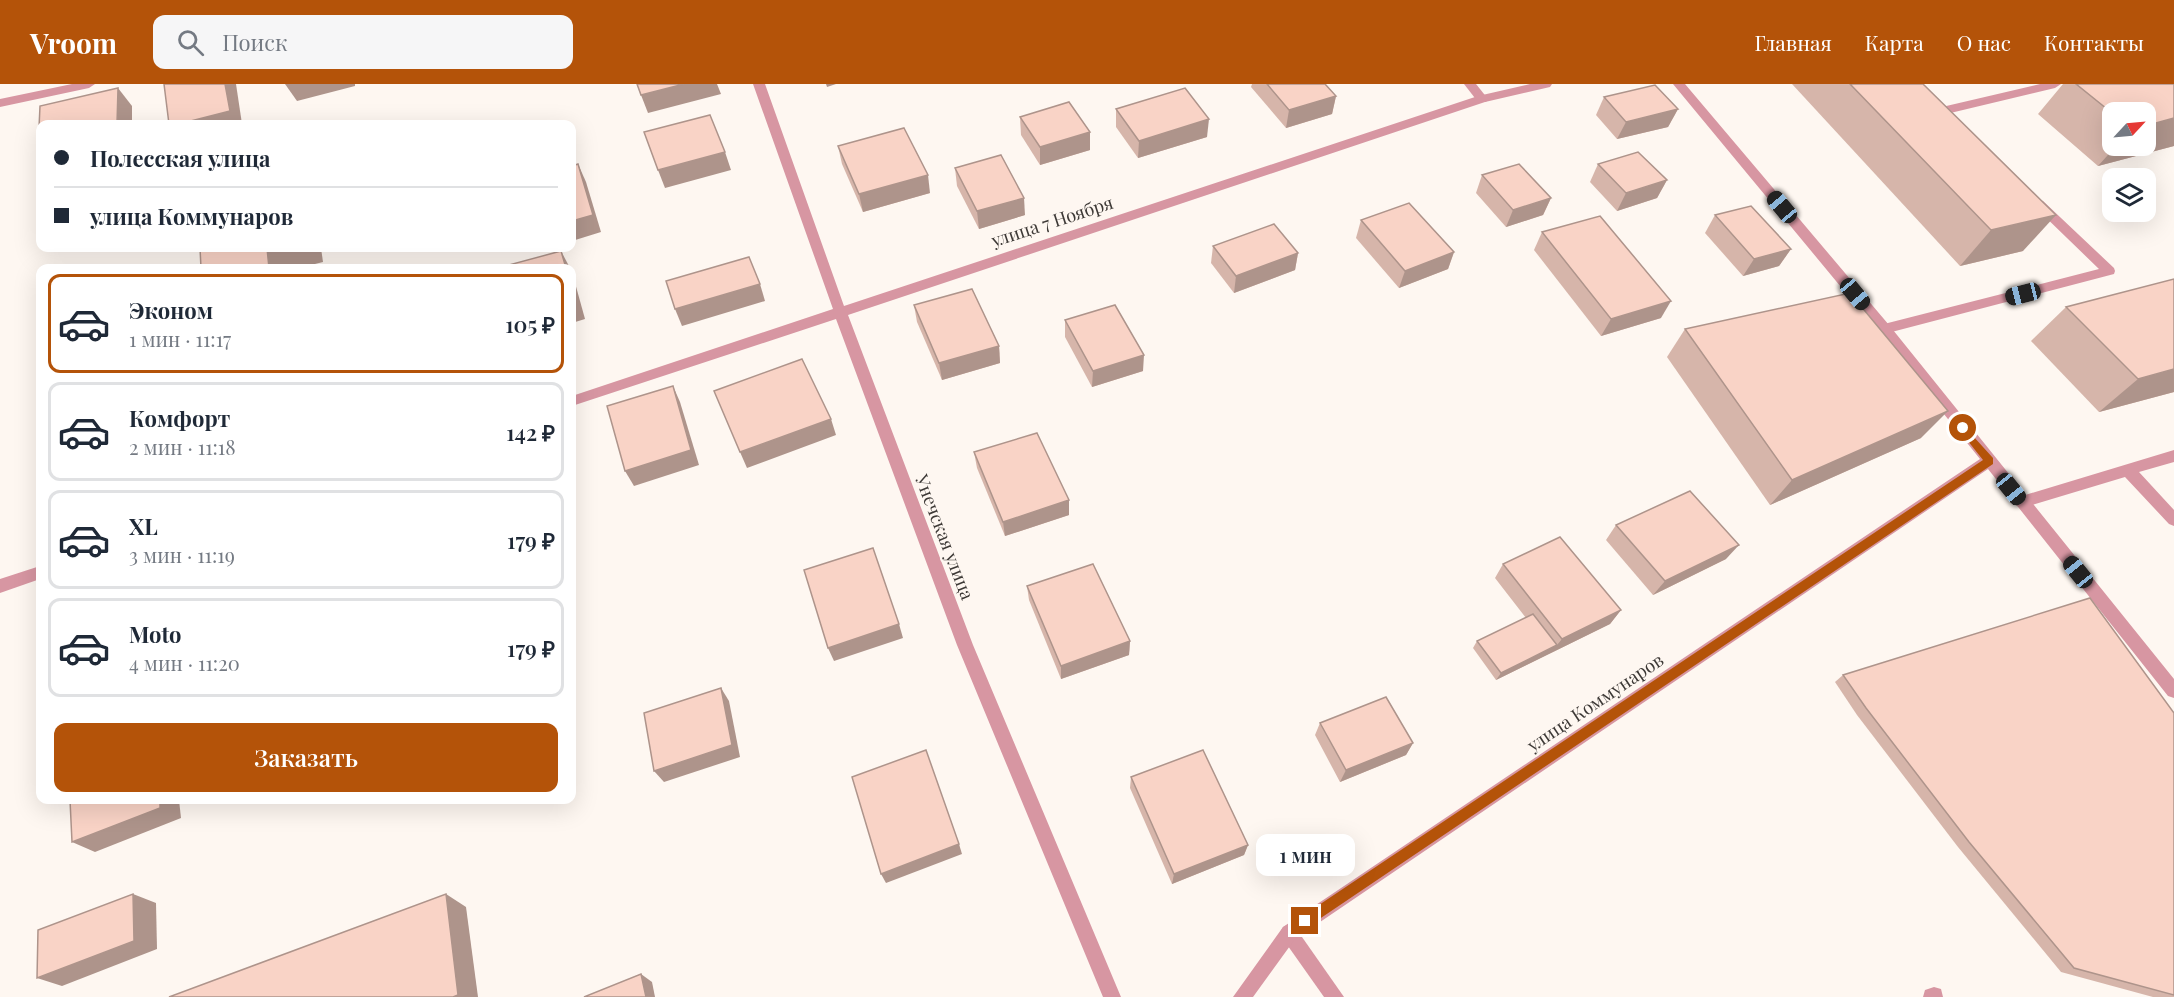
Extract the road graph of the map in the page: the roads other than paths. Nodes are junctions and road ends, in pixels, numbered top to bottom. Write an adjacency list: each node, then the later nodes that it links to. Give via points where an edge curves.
1 (89, 84): 8 (street)
2 (759, 84): 11 (street, Унечская улица)
3 (1470, 84): 7 (street)
4 (1546, 84): 7 (street, улица 7 Ноября)
5 (1679, 84): 12 (street)
6 (2055, 84): 9 (street)
7 (1482, 99): 11 (street, улица 7 Ноября)
8 (0, 103)
9 (1942, 111)
10 (2025, 191): 12 (street, via 2109,271)
11 (840, 312): 13 (street, улица 7 Ноября); 23 (street, Унечская улица, via 965,645)
12 (1884, 329): 15 (street)
13 (576, 400)
14 (2174, 456): 16 (street)
15 (1989, 461): 17 (street); 22 (street, улица Коммунаров)
16 (2128, 470): 17 (street); 18 (street)
17 (2022, 502): 21 (street)
18 (2174, 520)
19 (36, 574): 20 (street)
20 (0, 586)
21 (2174, 691)
22 (1289, 933): 24 (street, улица Коммунаров); 25 (street)
23 (1112, 997)
24 (1242, 997)
25 (1335, 997)

